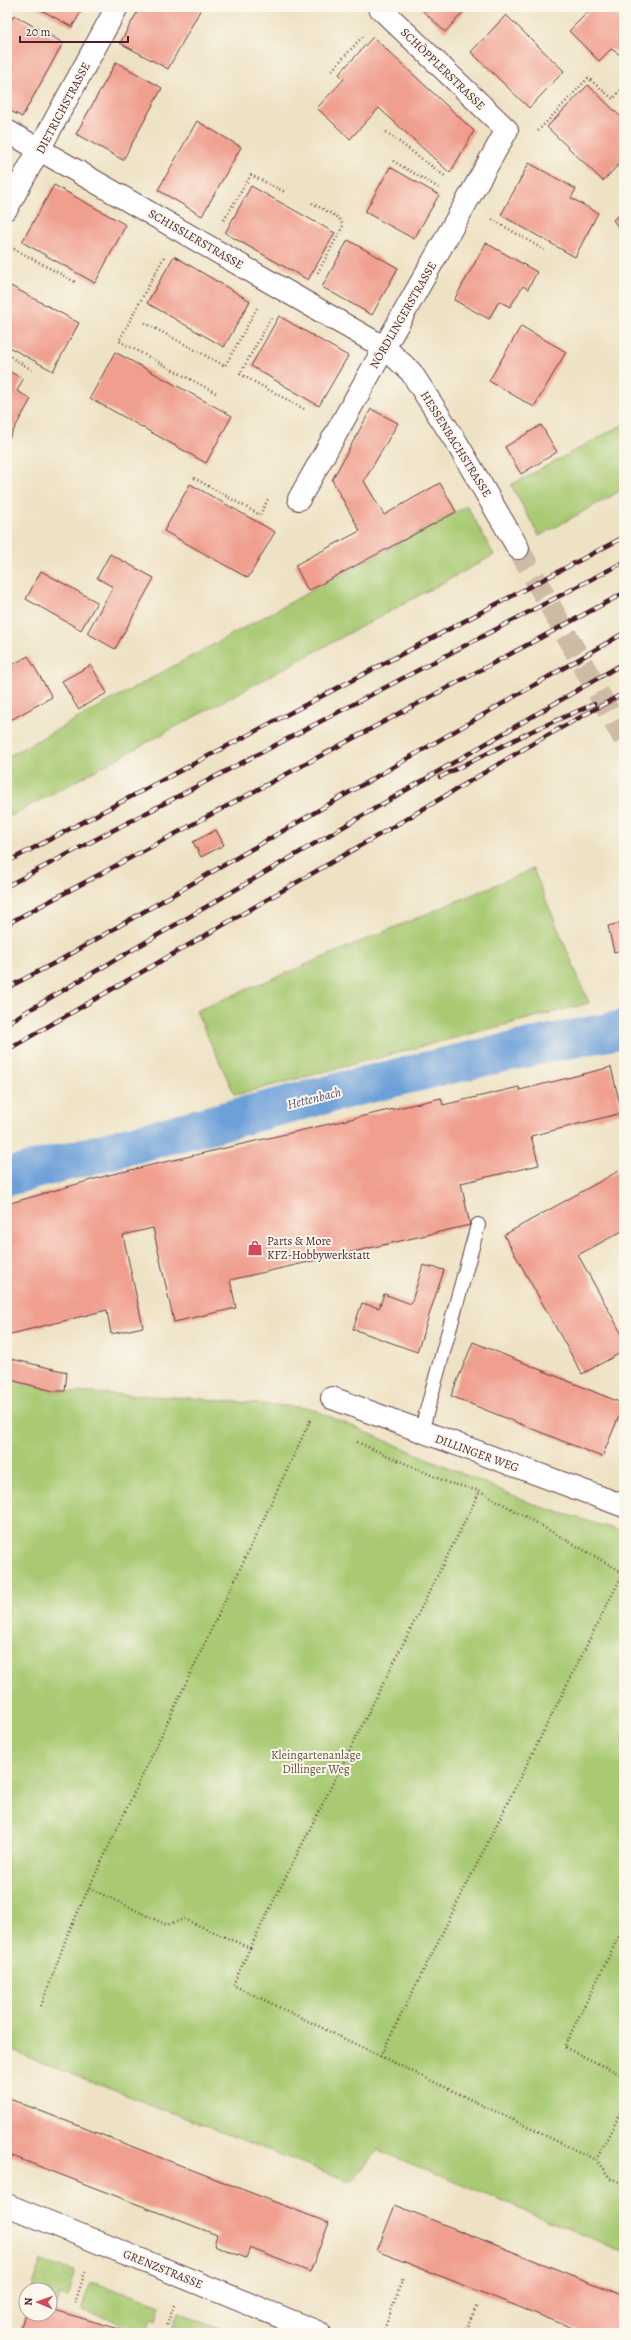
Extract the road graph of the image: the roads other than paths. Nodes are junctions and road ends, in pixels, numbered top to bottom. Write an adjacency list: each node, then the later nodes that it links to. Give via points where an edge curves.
1 (117, 7): 5 (street, DIETRICHSTRASSE)
2 (382, 9): 3 (street, SCHÖPPLERSTRASSE)
3 (507, 130): 7 (street, NÖRDLINGERSTRASSE)
4 (7, 131): 5 (street, SCHISSLERSTRASSE)
5 (41, 150): 6 (street, DIETRICHSTRASSE); 7 (street, SCHISSLERSTRASSE)
6 (7, 208)
7 (385, 348): 8 (street, NÖRDLINGERSTRASSE); 9 (street, HESSENBACHSTRASSE, via 411,372 450,432)
8 (299, 499)
9 (518, 548)
10 (478, 1225): 12 (lane)
11 (332, 1398): 12 (street, DILLINGER WEG)
12 (421, 1432): 13 (street, DILLINGER WEG)
13 (624, 1506)
14 (7, 2205): 15 (street, GRENZSTRASSE)
15 (320, 2333)

